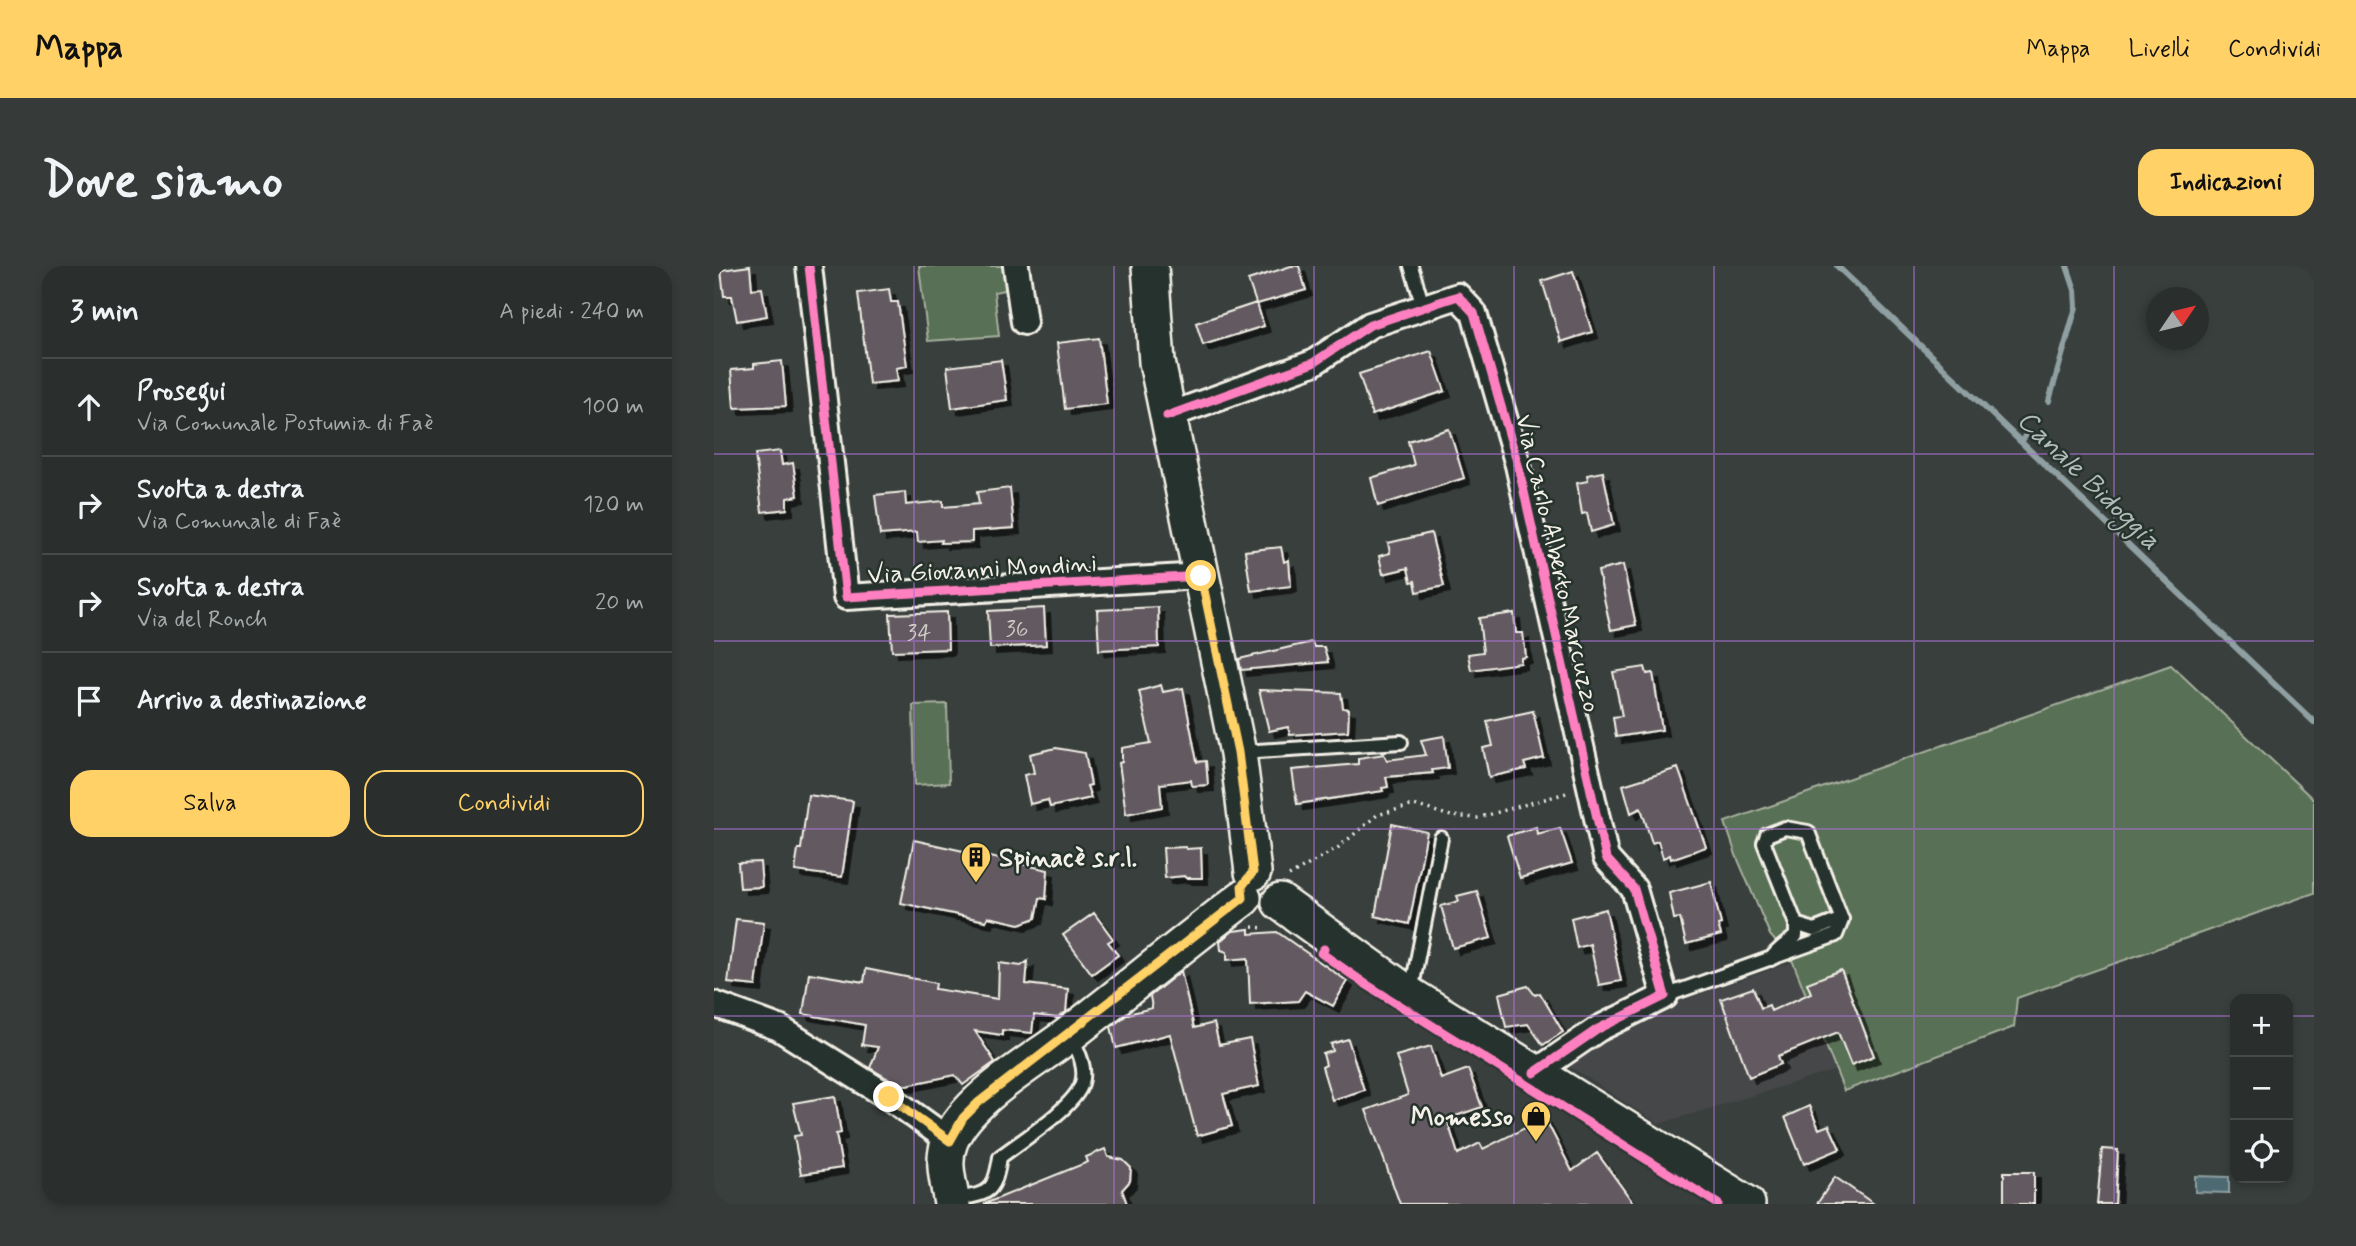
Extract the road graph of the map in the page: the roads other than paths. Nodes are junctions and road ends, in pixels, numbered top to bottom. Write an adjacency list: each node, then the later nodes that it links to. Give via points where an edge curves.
1 (809, 266): 8 (street, Via Giovanni Mondini, via 846,597)
2 (1016, 266): 6 (street)
3 (1150, 266): 7 (street, via 1157,362)
4 (1411, 266): 5 (lane)
5 (1423, 306): 7 (street, Via Carlo Alberto Marcuzzo, via 1370,325 1313,363); 17 (street, Via Carlo Alberto Marcuzzo, via 1458,296 1474,313 1518,465 1606,858 1634,889)
6 (1024, 322)
7 (1167, 416): 8 (street)
8 (1201, 576): 10 (street)
9 (1401, 743): 10 (lane)
10 (1238, 752): 12 (street)
11 (1441, 838): 16 (lane)
12 (1264, 888): 16 (street); 19 (street)
13 (1842, 919): 14 (lane, via 1814,930); 14 (lane, via 1808,832 1785,828 1767,835 1764,844); 15 (lane, via 1836,934)
14 (1796, 923): 15 (lane, via 1796,936)
15 (1770, 959): 17 (lane)
16 (1411, 996): 20 (street)
17 (1665, 996): 20 (street, via 1598,1030)
18 (714, 1004): 21 (street, via 779,1028)
19 (1070, 1033): 21 (street, via 979,1102); 22 (lane, via 1083,1063 1082,1083 1076,1092 1064,1108 1000,1157 990,1190)
20 (1534, 1073): 23 (street)
21 (950, 1141): 22 (street, via 945,1157)
22 (946, 1203)
23 (1746, 1204)

